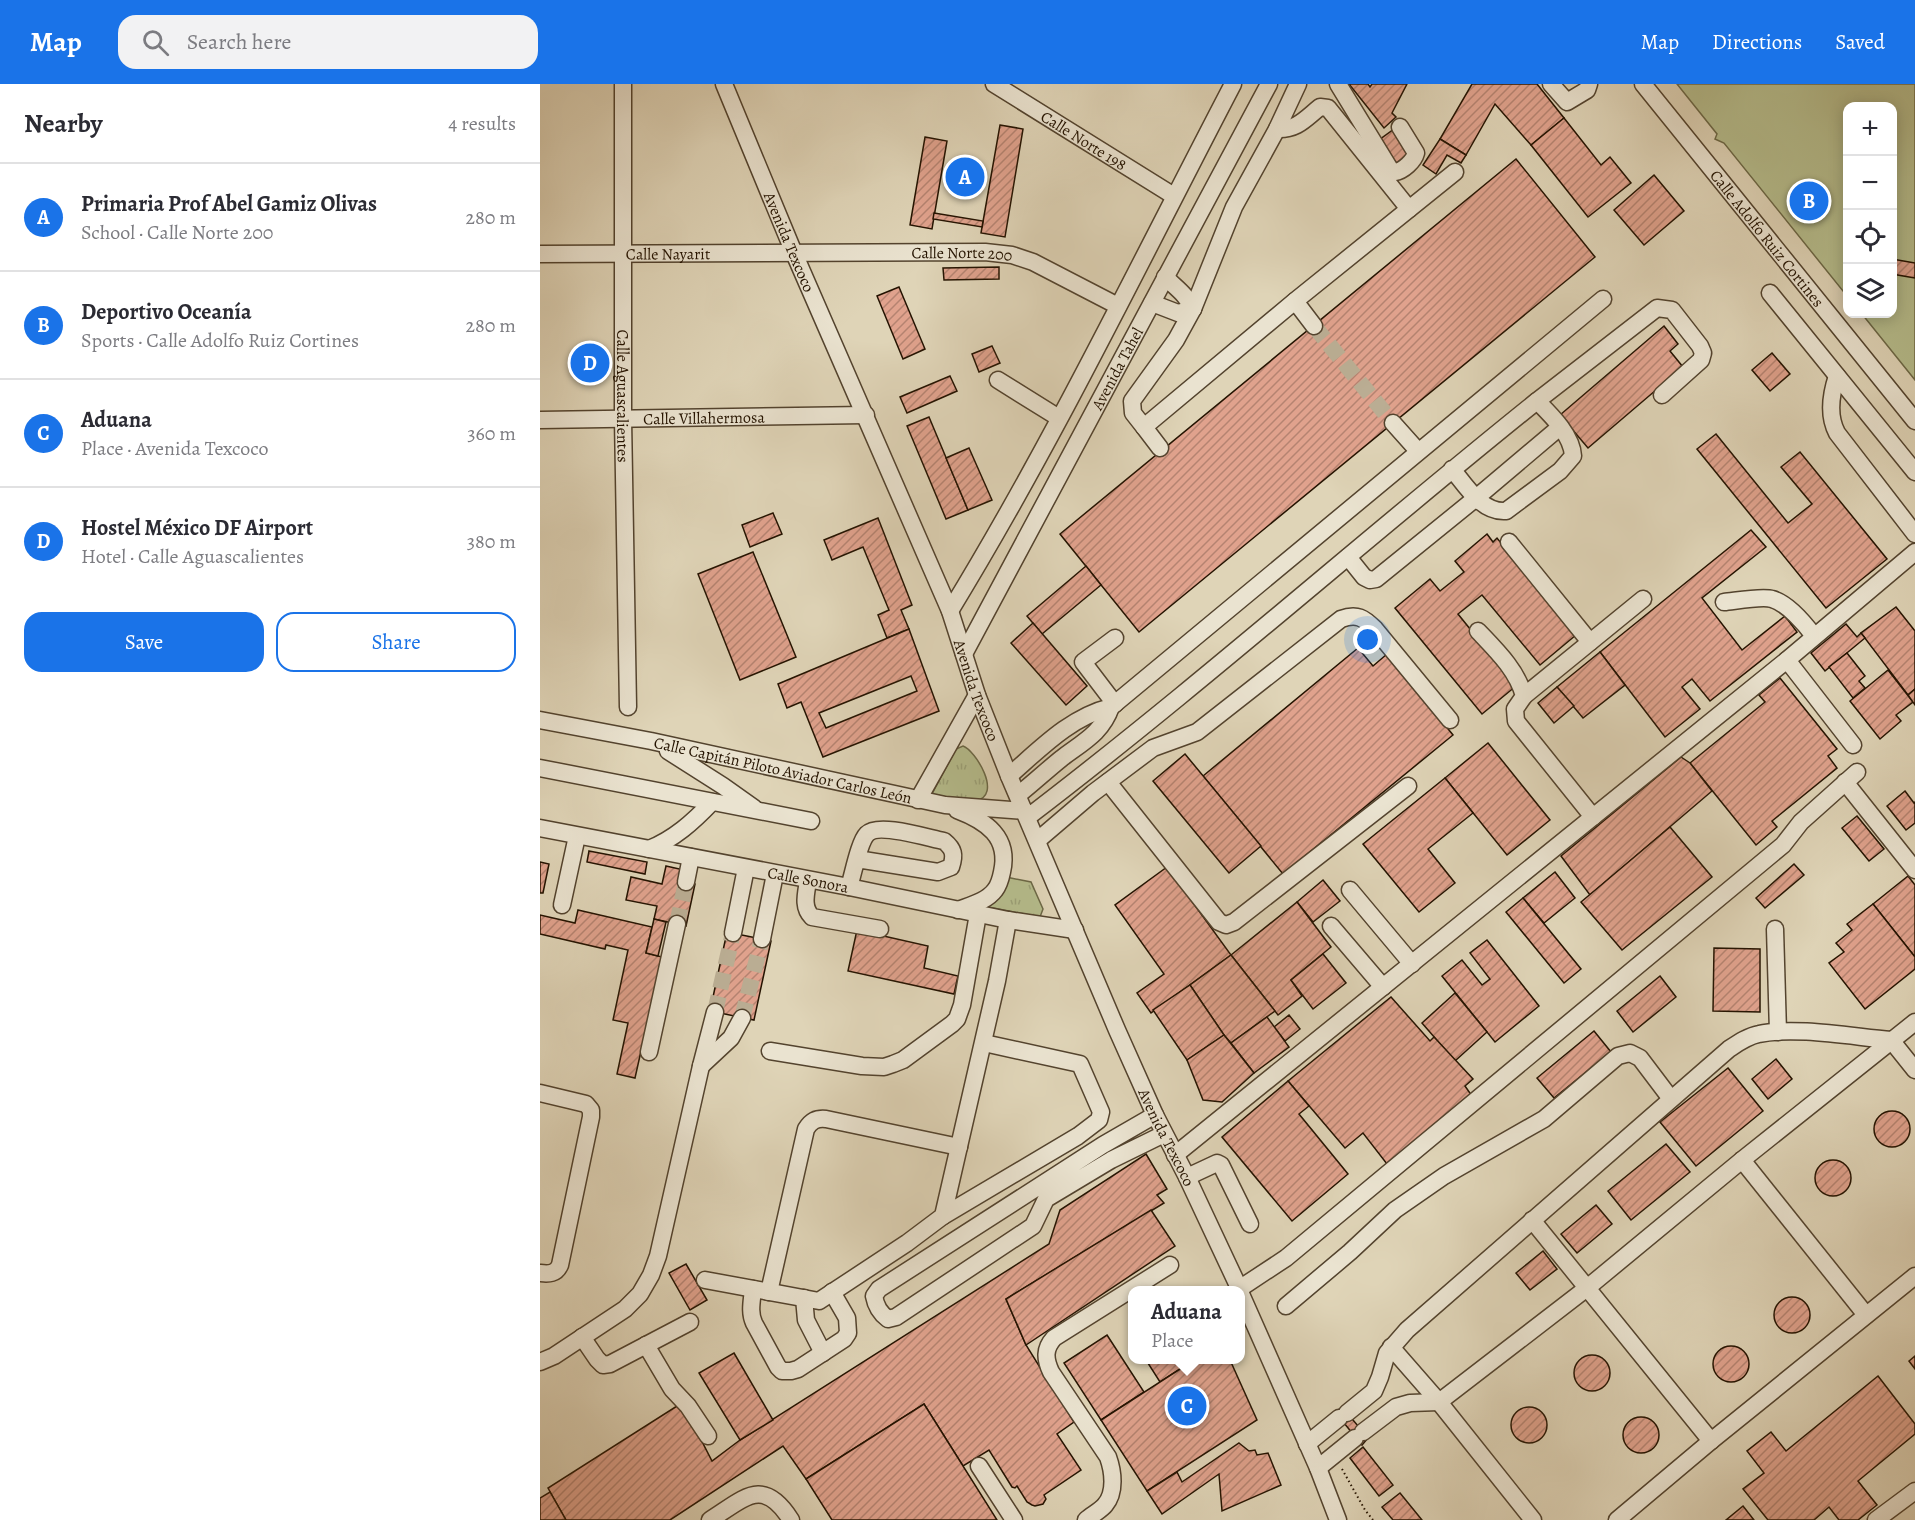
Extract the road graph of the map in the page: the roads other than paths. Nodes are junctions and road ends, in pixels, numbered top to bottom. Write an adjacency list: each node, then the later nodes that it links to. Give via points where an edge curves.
1 (623, 84): 18 (street, Calle Aguascalientes)
2 (724, 84): 16 (street, Avenida Texcoco)
3 (994, 84): 14 (street, Calle Norte 198)
4 (1233, 84): 14 (street, Avenida Tahel)
5 (1269, 84): 19 (street, Avenida Tahel)
6 (1298, 84): 12 (street)
7 (1338, 84): 11 (street, via 1395,172 1400,172 1416,156)
8 (1551, 84): 9 (street, via 1567,102 1587,90)
9 (1589, 84)
10 (1643, 84): 35 (street, Calle Adolfo Ruiz Cortines)
11 (1400, 127)
12 (1277, 129): 15 (street, via 1294,127 1320,108 1328,108); 25 (street, via 1234,207)
13 (1455, 172): 15 (street)
14 (1174, 196): 24 (street, Avenida Tahel)
15 (1409, 209): 22 (street)
16 (794, 253): 18 (street, Calle Nayarit); 24 (street, Calle Norte 200, via 1012,255); 31 (street, Avenida Texcoco)
17 (540, 254): 18 (street, Calle Nayarit)
18 (624, 255): 33 (street, Calle Aguascalientes)
19 (1166, 277): 23 (street, Avenida Tahel); 25 (street, via 1187,297)
20 (1770, 293): 27 (street)
21 (1603, 299): 40 (street)
22 (1295, 301): 26 (street); 37 (street)
23 (1152, 303): 25 (street, via 1178,313); 55 (street, Avenida Tahel)
24 (1118, 306): 32 (street, Avenida Tahel)
25 (1193, 309): 37 (street, via 1132,401 1133,413)
26 (1314, 326)
27 (1837, 376): 42 (street); 44 (street, via 1832,394 1832,424)
28 (998, 380): 32 (street)
29 (1662, 395): 30 (street, via 1701,360 1703,353 1672,310 1657,308)
30 (1537, 401): 38 (street); 41 (street)
31 (866, 416): 33 (street, Calle Villahermosa); 50 (street, Avenida Texcoco)
32 (1059, 418): 50 (street, Avenida Tahel)
33 (623, 419): 34 (street, Calle Villahermosa); 60 (street, Calle Aguascalientes)
34 (540, 420)
35 (1915, 421)
36 (1393, 423): 40 (street)
37 (1144, 427): 39 (street)
38 (1560, 427): 43 (street); 43 (street, via 1572,446 1573,456 1560,471 1506,511 1497,512)
39 (1160, 448)
40 (1418, 451): 59 (street)
41 (1452, 469): 43 (street); 47 (street)
42 (1915, 472)
43 (1476, 498): 47 (street, via 1376,579 1364,577)
44 (1915, 534)
45 (1509, 542): 54 (street)
46 (1915, 552): 52 (street)
47 (1348, 557): 74 (street, via 1080,777)
48 (1643, 600): 54 (street)
49 (1724, 602): 52 (street, via 1771,598 1803,622)
50 (950, 611): 55 (street, Avenida Texcoco)
51 (1478, 631): 58 (street, via 1521,683)
52 (1814, 636): 56 (street)
53 (1115, 638): 59 (street, via 1083,662)
54 (1590, 642): 58 (street)
55 (964, 654): 57 (street, Avenida Texcoco)
56 (1787, 660): 64 (street); 75 (street)
57 (977, 695): 66 (street, Avenida Texcoco); 70 (street)
58 (1524, 696): 75 (street, via 1515,709 1516,721)
59 (1113, 706): 66 (street, via 1094,711 1069,726); 69 (street, via 1107,720 1093,735)
60 (628, 707)
61 (540, 720): 63 (street, Calle Capitán Piloto Aviador Carlos León)
62 (1450, 720): 67 (street, via 1375,629 1364,618 1350,615 1197,732 1153,748)
63 (651, 741): 70 (street, Calle Capitán Piloto Aviador Carlos León); 73 (street)
64 (1853, 745)
65 (540, 768): 71 (street)
66 (1009, 776): 69 (street, Avenida Texcoco)
67 (1108, 782): 68 (street, via 1226,925); 79 (street)
68 (1408, 786)
69 (1018, 795): 74 (street, Avenida Texcoco)
70 (918, 800): 72 (street, Calle Capitán Piloto Aviador Carlos León)
71 (712, 802): 73 (street); 80 (street, via 694,822)
72 (945, 805): 74 (street, Calle Capitán Piloto Aviador Carlos León); 91 (street, via 991,828 1003,849 1004,865 995,890 978,903)
73 (757, 811): 76 (street)
74 (1026, 814): 79 (street, Avenida Texcoco)
75 (1593, 817): 101 (street)
76 (811, 821)
77 (540, 828): 78 (street, Calle Sonora)
78 (577, 836): 80 (street, Calle Sonora); 90 (street)
79 (1038, 840): 98 (street, Avenida Texcoco)
80 (649, 849): 81 (street, Calle Sonora)
81 (691, 857): 83 (street, Calle Sonora); 87 (street)
82 (857, 859): 82 (street, via 938,872 951,867 953,852 944,841 877,828 865,836); 88 (street)
83 (746, 868): 85 (street, Calle Sonora); 99 (street)
84 (1915, 870): 132 (street, via 1851,777 1801,822 1784,845 1286,1258)
85 (775, 874): 86 (street, Calle Sonora); 100 (street)
86 (808, 880): 88 (street, Calle Sonora); 96 (street, via 805,904 812,917)
87 (686, 882)
88 (849, 887): 91 (street, Calle Sonora)
89 (1350, 890): 101 (street)
90 (562, 904)
91 (957, 910): 92 (street, Calle Sonora)
92 (978, 914): 93 (street, Calle Sonora); 109 (street, via 957,1019 903,1060 884,1067 862,1066)
93 (1008, 920): 98 (street, Calle Sonora); 108 (street)
94 (677, 924): 110 (street)
95 (1330, 926): 102 (street)
96 (880, 929)
97 (1776, 929): 106 (street)
98 (1075, 930): 115 (street, Avenida Texcoco)
99 (733, 933)
100 (762, 939)
101 (1412, 964): 102 (street)
102 (1383, 987): 119 (street)
103 (716, 1012): 111 (street)
104 (742, 1017): 111 (street, via 731,1038)
105 (1915, 1022): 107 (street)
106 (1778, 1032): 107 (street); 114 (street, via 1744,1039)
107 (1891, 1040): 112 (street); 120 (street)
108 (984, 1043): 117 (street); 123 (street, via 1080,1064 1101,1112 1099,1120 1078,1136)
109 (770, 1051)
110 (649, 1052)
111 (701, 1066): 142 (street, via 651,1275 625,1309)
112 (1915, 1070)
113 (540, 1093): 127 (street, via 586,1104 591,1117 560,1265 552,1273)
114 (1671, 1099): 124 (street); 139 (street, via 1640,1058 1630,1053 1618,1056 1544,1119 1444,1176 1395,1210)
115 (1155, 1116): 116 (street, Avenida Texcoco); 118 (street)
116 (1164, 1134): 118 (street); 119 (street, Avenida Texcoco)
117 (959, 1147): 123 (street); 134 (street, via 826,1119 814,1120 806,1129)
118 (1107, 1152): 122 (street)
119 (1174, 1155): 121 (street, Avenida Texcoco)
120 (1742, 1160): 133 (street); 140 (street)
121 (1187, 1177): 125 (street, via 1217,1163 1221,1165); 131 (street, Avenida Texcoco)
122 (1042, 1193): 122 (street, via 879,1289 874,1296 881,1314 896,1317 1033,1226)
123 (943, 1216): 136 (street)
124 (1532, 1220): 133 (street); 144 (street)
125 (1250, 1224)
126 (1170, 1265): 130 (street)
127 (540, 1273)
128 (1915, 1276): 140 (street)
129 (705, 1280): 134 (street)
130 (1137, 1286)
131 (1238, 1286)
132 (1245, 1287)
133 (1587, 1288): 147 (street); 149 (street)
134 (761, 1290): 137 (street); 145 (street, via 751,1317 778,1367 782,1371 798,1369)
135 (1128, 1291): 157 (street, via 1054,1338 1046,1353 1051,1372 1111,1467 1111,1492 1106,1504)
136 (832, 1292): 137 (street, via 819,1300); 145 (street, via 847,1318 848,1333)
137 (804, 1299): 145 (street, via 806,1320)
138 (1245, 1302): 150 (street, Avenida Texcoco)
139 (1286, 1306)
140 (1866, 1314): 149 (street)
141 (690, 1322): 143 (street)
142 (582, 1337): 143 (street, via 603,1365); 146 (street)
143 (646, 1345): 148 (street, via 672,1389)
144 (1390, 1347): 147 (street); 150 (street, via 1374,1391)
145 (823, 1353)
146 (540, 1362)
147 (1439, 1402): 152 (street, via 1396,1407); 159 (street)
148 (708, 1436)
149 (1712, 1441): 160 (street)
150 (1307, 1444): 152 (street, Avenida Texcoco)
151 (979, 1466): 156 (street)
152 (1318, 1468): 158 (street, Avenida Texcoco)
153 (1915, 1491): 161 (street)
154 (710, 1520): 155 (street, via 745,1498 766,1495 776,1500)
155 (791, 1520)
156 (1014, 1520)
157 (1086, 1520)
158 (1338, 1520)
159 (1533, 1520)
160 (1617, 1520)
161 (1876, 1520)

